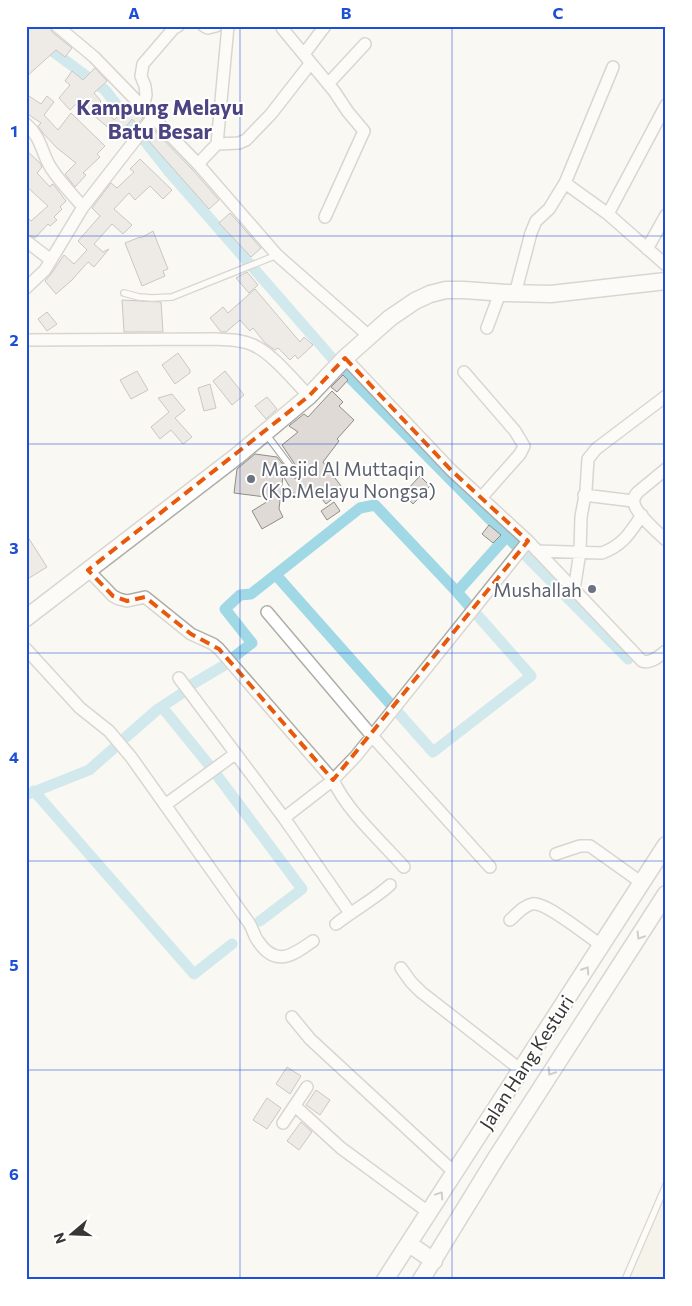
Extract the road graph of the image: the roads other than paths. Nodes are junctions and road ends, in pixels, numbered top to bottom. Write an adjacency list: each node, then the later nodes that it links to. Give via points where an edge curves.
1 (57, 26): 14 (street, via 94,56)
2 (178, 26): 14 (street, via 143,64 146,95)
3 (204, 26): 4 (street)
4 (216, 26)
5 (228, 26): 17 (street)
6 (325, 26): 9 (street)
7 (282, 28): 9 (street)
8 (365, 44): 12 (street)
9 (304, 54): 10 (street)
10 (310, 64): 12 (street); 17 (street, via 246,140)
11 (613, 67): 19 (street)
12 (328, 84): 23 (street, via 364,131)
13 (666, 105): 21 (street)
14 (143, 108): 15 (street)
15 (153, 118): 18 (street); 20 (street)
16 (26, 124): 20 (street, via 39,139 59,180)
17 (217, 144): 18 (street)
18 (198, 164): 26 (street)
19 (564, 183): 21 (street); 32 (street, via 549,209 536,221)
20 (83, 207): 27 (street)
21 (608, 214): 25 (street)
22 (666, 215): 25 (street)
23 (325, 217)
24 (26, 241): 27 (street)
25 (647, 249): 28 (street)
26 (277, 255): 31 (lane, via 172,297 139,297); 34 (street)
27 (51, 260): 30 (street)
28 (666, 265)
29 (666, 281): 32 (main road, via 551,294)
30 (26, 288)
31 (124, 292)
32 (507, 293): 33 (street); 34 (main road, via 446,290 430,294 390,318)
33 (487, 328)
34 (369, 336): 36 (main road)
35 (26, 340): 38 (street, via 238,340 264,352)
36 (344, 360): 38 (main road); 44 (street)
37 (464, 372): 44 (street, via 524,446)
38 (309, 396): 40 (main road)
39 (666, 396): 43 (street, via 596,449 588,459)
40 (265, 432): 42 (lane); 51 (main road)
41 (666, 469): 45 (street, via 638,492)
42 (296, 474)
43 (584, 495): 45 (street); 50 (street)
44 (481, 498): 48 (street)
45 (633, 501): 46 (street)
46 (642, 515): 47 (street); 50 (street, via 624,541 612,549 602,553)
47 (666, 540)
48 (527, 544): 49 (street); 58 (street)
49 (537, 551): 50 (street); 52 (street)
50 (580, 552): 52 (street)
51 (88, 570): 54 (main road); 60 (street, via 113,596 127,601 145,597 191,634 219,649)
52 (574, 590): 56 (street, via 642,661 646,663)
53 (267, 612): 58 (street)
54 (26, 618)
55 (26, 649): 61 (street, via 80,708 109,731)
56 (666, 650)
57 (180, 678): 59 (street)
58 (372, 736): 60 (street); 66 (street)
59 (235, 754): 61 (street); 62 (street)
60 (333, 780): 62 (street); 65 (street, via 349,807)
61 (165, 804): 73 (street, via 263,947 284,958)
62 (284, 818): 70 (street)
63 (666, 845): 67 (main road, Jalan Hang Kesturi)
64 (556, 854): 67 (street, via 590,846)
65 (404, 867)
66 (490, 867)
67 (642, 883): 74 (main road, Jalan Hang Kesturi)
68 (390, 885): 70 (street)
69 (666, 894): 85 (main road, Jalan Hang Kesturi, one-way to 85, via 496,1158)
70 (350, 913): 72 (street)
71 (510, 920): 74 (street, via 524,907 538,904)
72 (336, 924)
73 (313, 941)
74 (602, 946): 77 (main road, Jalan Hang Kesturi, one-way to 74)
75 (401, 968): 77 (street, via 421,992)
76 (292, 1017): 81 (street, via 310,1039)
77 (521, 1070): 81 (main road, Jalan Hang Kesturi)
78 (307, 1087): 79 (street)
79 (295, 1106): 80 (street); 83 (street, via 341,1148)
80 (283, 1123)
81 (455, 1173): 83 (main road, Jalan Hang Kesturi, one-way to 81)
82 (666, 1185): 88 (lane)
83 (428, 1212): 84 (main road, Jalan Hang Kesturi)
84 (409, 1244): 85 (main road); 86 (main road, Jalan Hang Kesturi)
85 (434, 1261): 87 (main road, Jalan Hang Kesturi)
86 (386, 1280)
87 (421, 1280)
88 (625, 1280)

